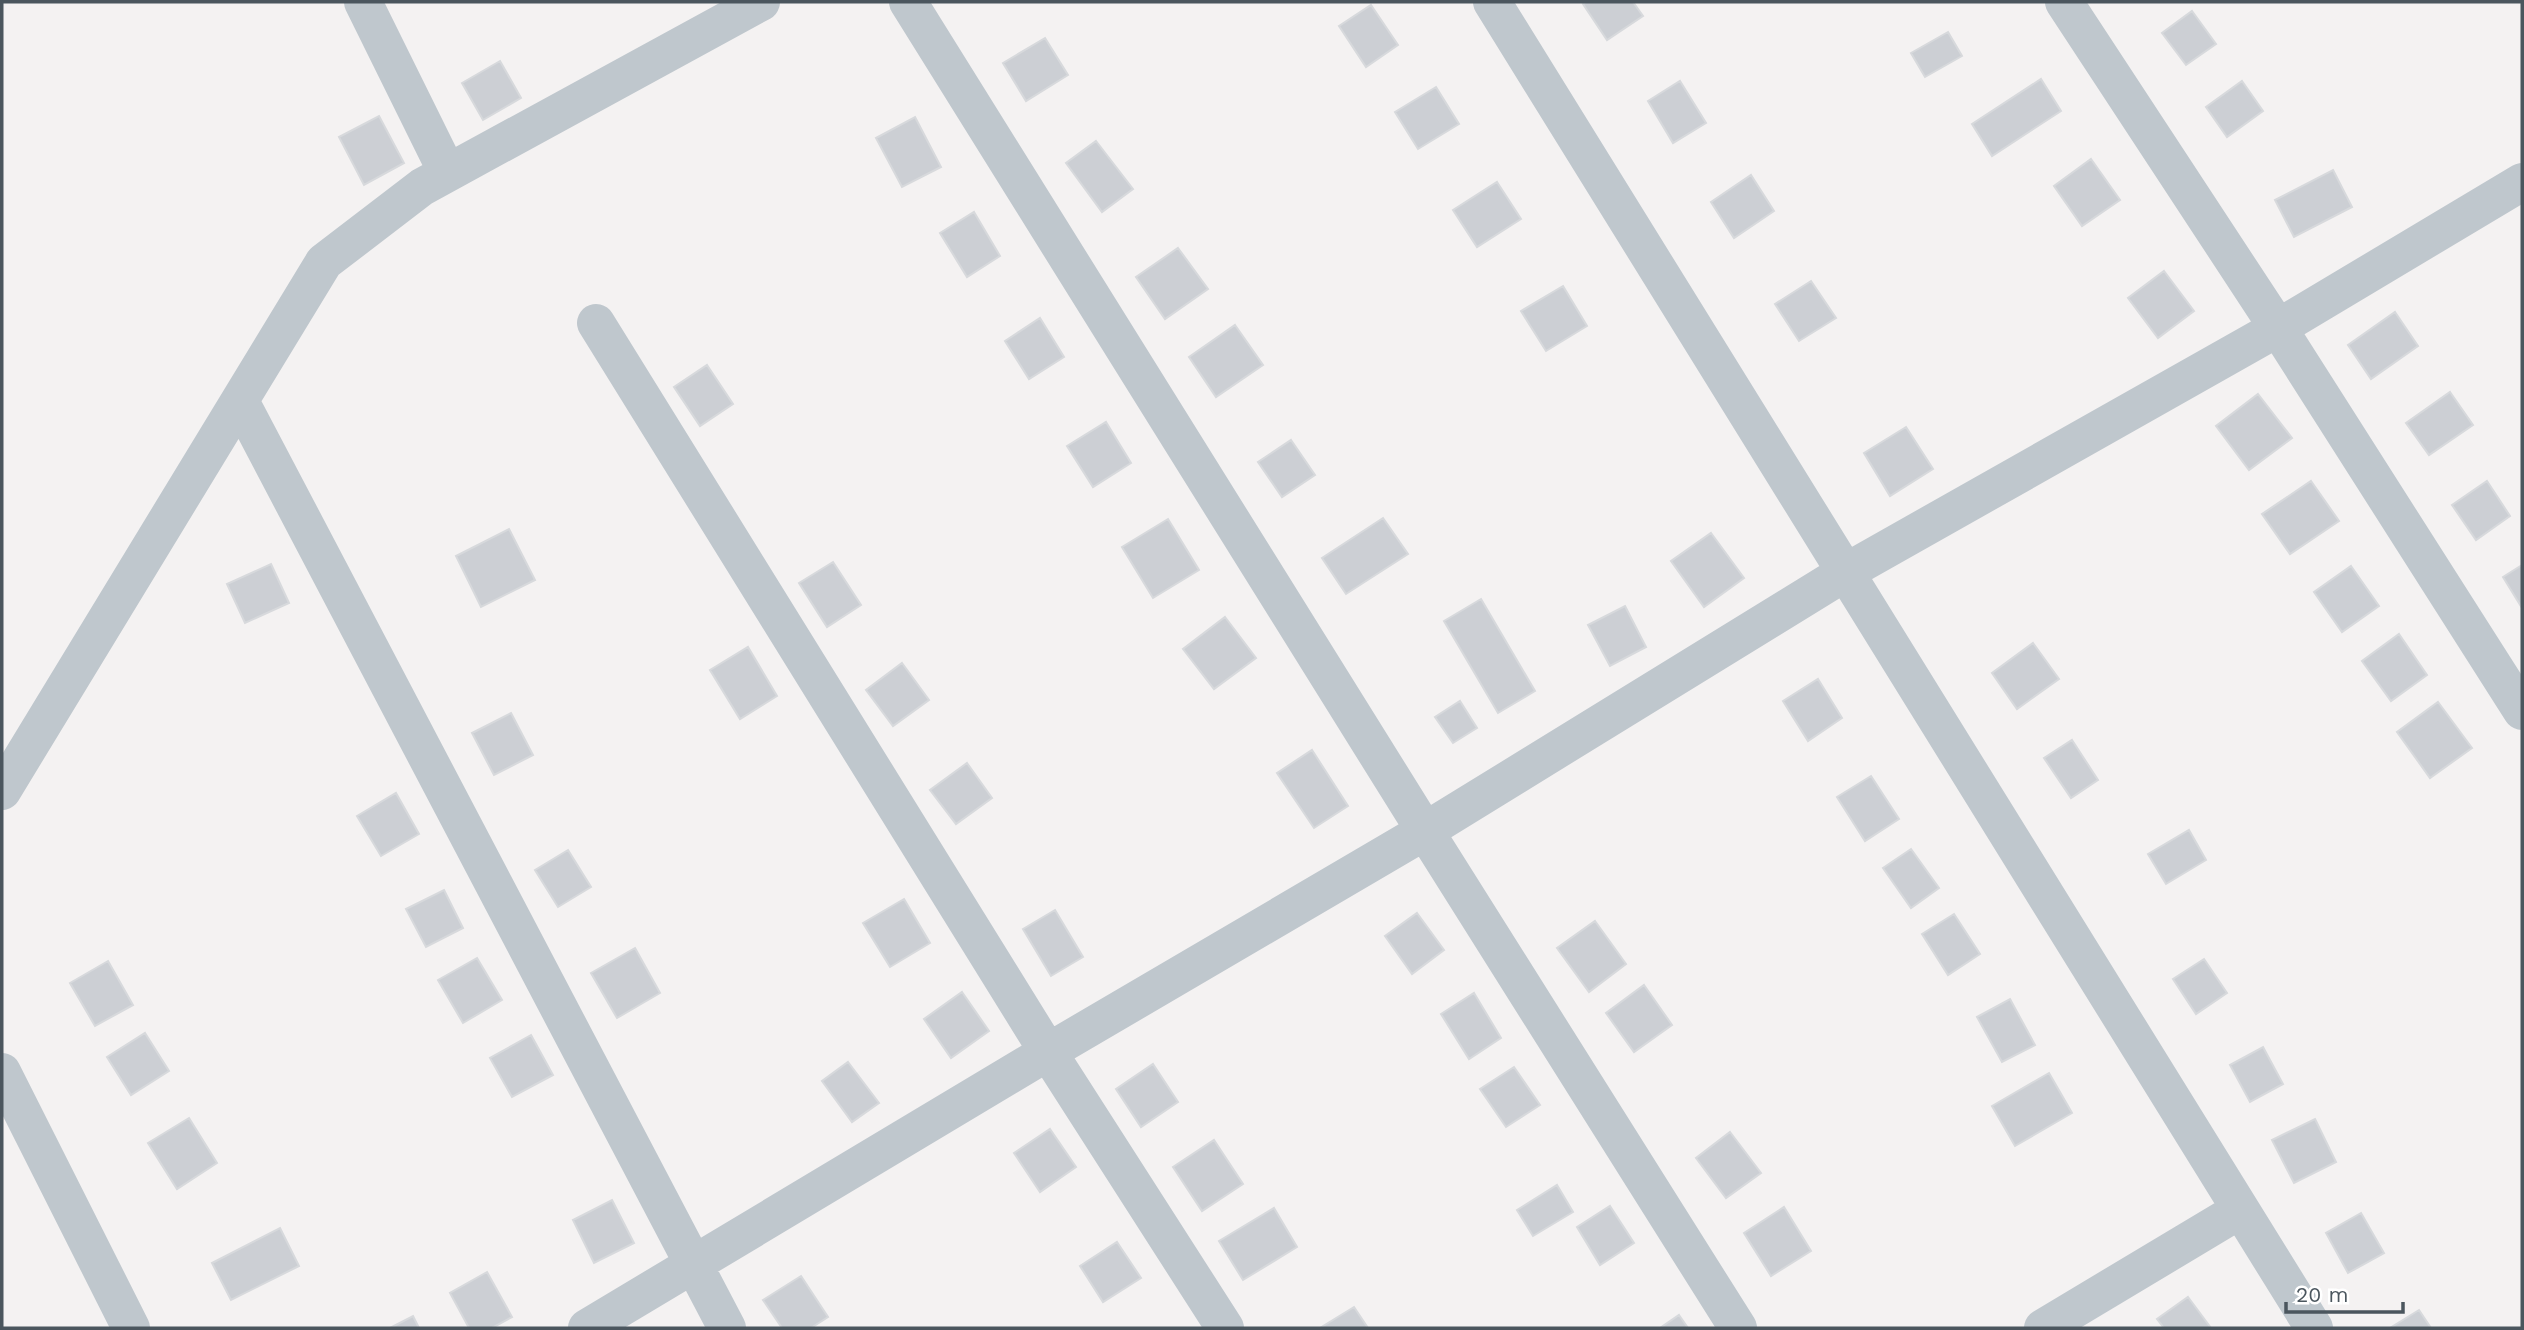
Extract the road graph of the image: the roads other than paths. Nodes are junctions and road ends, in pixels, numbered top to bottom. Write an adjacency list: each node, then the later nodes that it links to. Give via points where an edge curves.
1 (363, 2): 6 (street)
2 (761, 2): 6 (street)
3 (908, 2): 14 (street)
4 (1492, 2): 11 (street)
5 (2064, 2): 9 (street)
6 (447, 172): 10 (street, via 324,262)
7 (2522, 181): 9 (street)
8 (596, 323): 15 (street)
9 (2278, 328): 11 (street); 12 (street)
10 (240, 401): 13 (street); 18 (street)
11 (1846, 572): 14 (street); 17 (street)
12 (2522, 710)
13 (2, 791)
14 (1424, 831): 15 (street); 23 (street)
15 (1048, 1052): 18 (street); 22 (street)
16 (2, 1072): 19 (street)
17 (2240, 1210): 24 (street); 25 (street)
18 (692, 1264): 20 (street); 21 (street)
19 (131, 1328)
20 (587, 1328)
21 (727, 1328)
22 (1224, 1328)
23 (1738, 1328)
24 (2043, 1328)
25 (2314, 1328)

